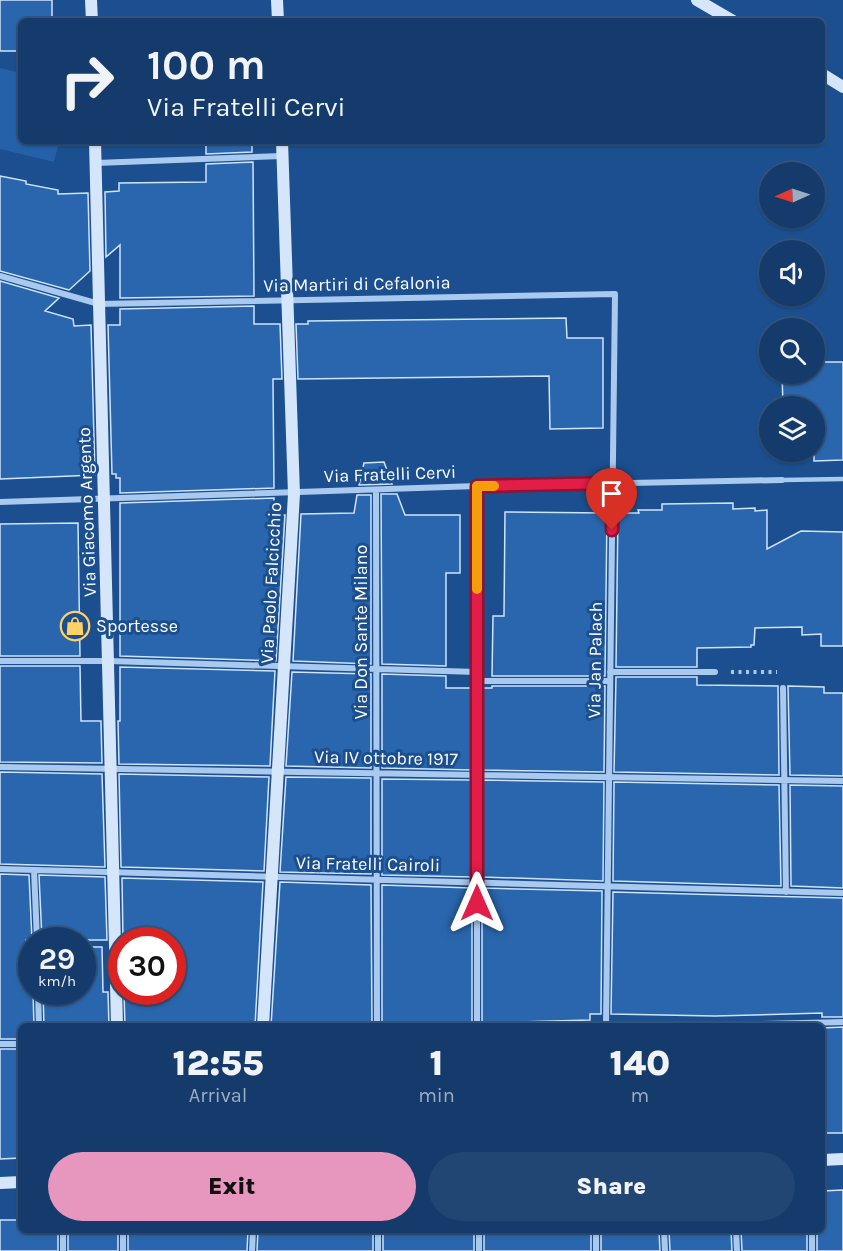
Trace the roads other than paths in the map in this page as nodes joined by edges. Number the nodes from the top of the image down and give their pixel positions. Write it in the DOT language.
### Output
graph roads {
  1 [pos="92,0"];
  2 [pos="277,0"];
  3 [pos="697,0"];
  4 [pos="92,18"];
  5 [pos="278,18"];
  6 [pos="728,18"];
  7 [pos="825,76"];
  8 [pos="843,87"];
  9 [pos="95,144"];
  10 [pos="282,144"];
  11 [pos="282,156"];
  12 [pos="96,163"];
  13 [pos="0,276"];
  14 [pos="615,294"];
  15 [pos="287,300"];
  16 [pos="99,303"];
  17 [pos="843,479"];
  18 [pos="782,480"];
  19 [pos="613,483"];
  20 [pos="477,486"];
  21 [pos="376,490"];
  22 [pos="294,494"];
  23 [pos="105,500"];
  24 [pos="0,502"];
  25 [pos="0,661"];
  26 [pos="109,661"];
  27 [pos="284,666"];
  28 [pos="376,670"];
  29 [pos="477,672"];
  30 [pos="610,672"];
  31 [pos="715,672"];
  32 [pos="477,681"];
  33 [pos="610,681"];
  34 [pos="783,688"];
  35 [pos="0,768"];
  36 [pos="112,769"];
  37 [pos="278,771"];
  38 [pos="377,774"];
  39 [pos="477,774"];
  40 [pos="609,777"];
  41 [pos="785,780"];
  42 [pos="843,781"];
  43 [pos="0,869"];
  44 [pos="34,870"];
  45 [pos="114,872"];
  46 [pos="271,877"];
  47 [pos="377,880"];
  48 [pos="477,882"];
  49 [pos="607,886"];
  50 [pos="786,892"];
  51 [pos="843,894"];
  52 [pos="36,927"];
  53 [pos="38,1005"];
  54 [pos="843,1022"];
  55 [pos="39,1023"];
  56 [pos="117,1023"];
  57 [pos="263,1023"];
  58 [pos="377,1023"];
  59 [pos="477,1023"];
  60 [pos="606,1023"];
  61 [pos="823,1023"];
  62 [pos="0,1044"];
  63 [pos="18,1044"];
  64 [pos="843,1159"];
  65 [pos="825,1160"];
  66 [pos="18,1182"];
  67 [pos="0,1183"];
  68 [pos="63,1233"];
  69 [pos="123,1233"];
  70 [pos="253,1233"];
  71 [pos="378,1233"];
  72 [pos="479,1233"];
  73 [pos="596,1233"];
  74 [pos="664,1233"];
  75 [pos="736,1233"];
  76 [pos="812,1233"];
  77 [pos="63,1251"];
  78 [pos="123,1251"];
  79 [pos="252,1251"];
  80 [pos="378,1251"];
  81 [pos="479,1251"];
  82 [pos="596,1251"];
  83 [pos="665,1251"];
  84 [pos="736,1251"];
  85 [pos="812,1251"];
  1 -- 4 [label="main road"];
  2 -- 5 [label="main road"];
  3 -- 6 [label="main road"];
  7 -- 8 [label="main road"];
  9 -- 12 [label="main road, Via Giacomo Argento"];
  10 -- 11 [label="main road, Via Paolo Falcicchio"];
  11 -- 12 [label="street"];
  11 -- 15 [label="main road, Via Paolo Falcicchio"];
  12 -- 16 [label="main road, Via Giacomo Argento"];
  13 -- 16 [label="street, Via Martiri di Cefalonia"];
  14 -- 15 [label="street, Via Martiri di Cefalonia"];
  14 -- 19 [label="street, Via Jan Palach"];
  15 -- 16 [label="street, Via Martiri di Cefalonia"];
  15 -- 22 [label="main road, Via Paolo Falcicchio"];
  16 -- 23 [label="main road, Via Giacomo Argento"];
  17 -- 18 [label="lane"];
  18 -- 19 [label="street, Via Fratelli Cervi"];
  19 -- 20 [label="street, Via Fratelli Cervi"];
  19 -- 30 [label="street, Via Jan Palach"];
  20 -- 21 [label="street, Via Fratelli Cervi"];
  20 -- 29 [label="street"];
  21 -- 22 [label="street, Via Fratelli Cervi"];
  21 -- 28 [label="street, Via Don Sante Milano"];
  22 -- 23 [label="street, Via Fratelli Cervi"];
  22 -- 27 [label="main road, Via Paolo Falcicchio"];
  23 -- 24 [label="street, Via Fratelli Cervi"];
  23 -- 26 [label="main road, Via Giacomo Argento"];
  25 -- 26 [label="street"];
  26 -- 27 [label="street"];
  26 -- 36 [label="main road, Via Giacomo Argento"];
  27 -- 28 [label="street"];
  27 -- 37 [label="main road, Via Paolo Falcicchio"];
  28 -- 29 [label="street"];
  28 -- 38 [label="street, Via Don Sante Milano"];
  29 -- 32 [label="street"];
  30 -- 31 [label="street"];
  30 -- 33 [label="street, Via Jan Palach"];
  32 -- 33 [label="street"];
  32 -- 39 [label="street"];
  33 -- 40 [label="street, Via Jan Palach"];
  34 -- 41 [label="street"];
  35 -- 36 [label="street, Via IV ottobre 1917"];
  36 -- 37 [label="street, Via IV ottobre 1917"];
  36 -- 45 [label="main road, Via Giacomo Argento"];
  37 -- 38 [label="street, Via IV ottobre 1917"];
  37 -- 46 [label="main road, Via Paolo Falcicchio"];
  38 -- 39 [label="street, Via IV ottobre 1917"];
  38 -- 47 [label="street, Via Don Sante Milano"];
  39 -- 40 [label="street, Via IV ottobre 1917"];
  39 -- 48 [label="street"];
  40 -- 41 [label="street, Via IV ottobre 1917"];
  40 -- 49 [label="street, Via Jan Palach"];
  41 -- 42 [label="street, Via IV ottobre 1917"];
  41 -- 50 [label="street"];
  43 -- 44 [label="street, Via Fratelli Cairoli"];
  44 -- 45 [label="street, Via Fratelli Cairoli"];
  44 -- 52 [label="street"];
  45 -- 46 [label="street, Via Fratelli Cairoli"];
  45 -- 56 [label="main road, Via Giacomo Argento"];
  46 -- 47 [label="street, Via Fratelli Cairoli"];
  46 -- 57 [label="main road, Via Paolo Falcicchio"];
  47 -- 48 [label="street, Via Fratelli Cairoli"];
  47 -- 58 [label="street, Via Don Sante Milano"];
  48 -- 49 [label="street, Via Fratelli Cairoli"];
  48 -- 59 [label="street"];
  49 -- 50 [label="street, Via Fratelli Cairoli"];
  49 -- 60 [label="street, Via Jan Palach"];
  50 -- 51 [label="street, Via Fratelli Cairoli"];
  53 -- 55 [label="street"];
  54 -- 61 [label="street"];
  62 -- 63 [label="street"];
  64 -- 65 [label="main road"];
  66 -- 67 [label="main road"];
  68 -- 77 [label="street"];
  69 -- 78 [label="street"];
  70 -- 79 [label="street"];
  71 -- 80 [label="street"];
  72 -- 81 [label="street"];
  73 -- 82 [label="street"];
  74 -- 83 [label="street"];
  75 -- 84 [label="street"];
  76 -- 85 [label="street"];
}
